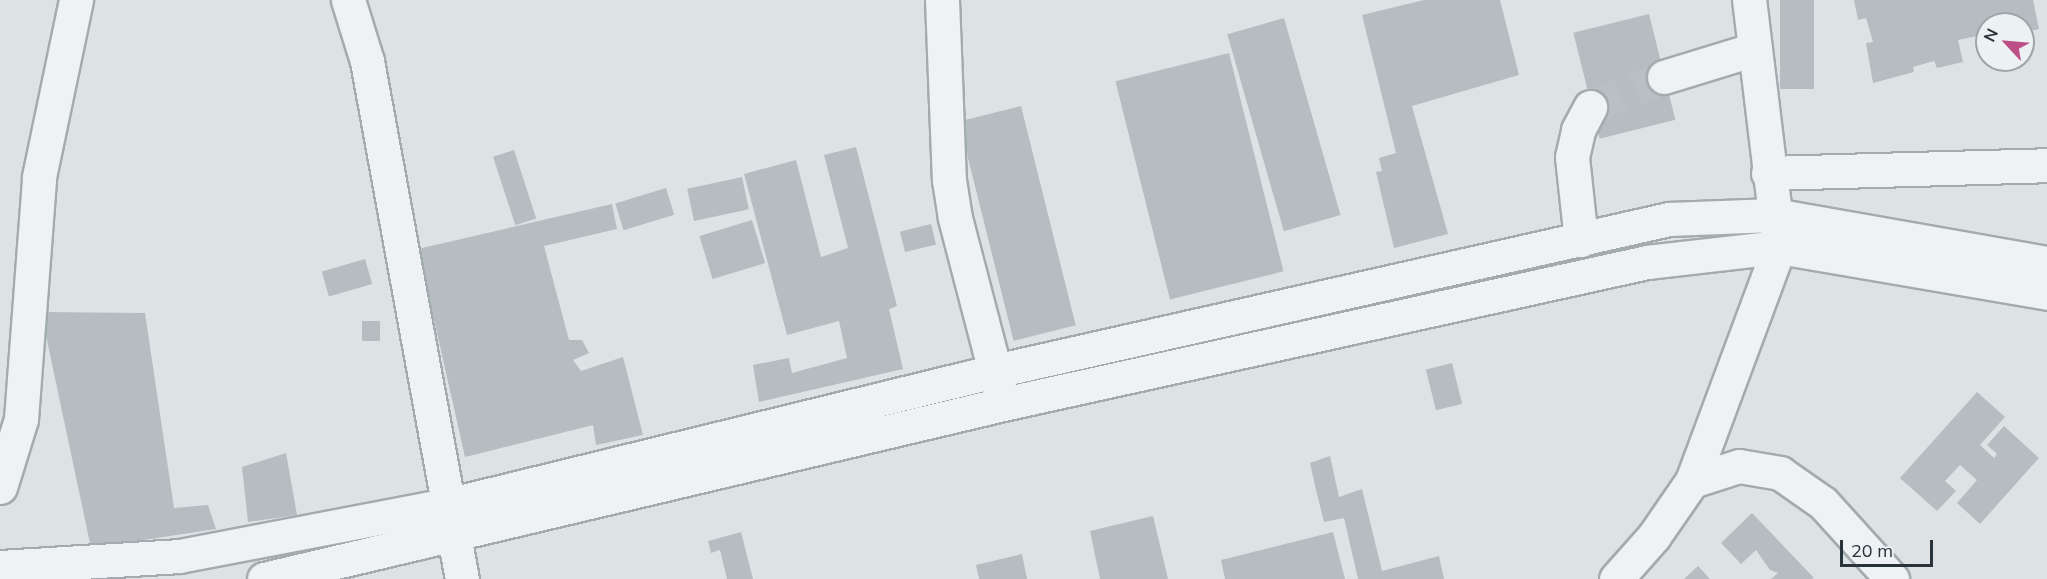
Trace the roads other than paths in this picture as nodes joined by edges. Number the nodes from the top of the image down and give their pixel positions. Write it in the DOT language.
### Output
graph roads {
  1 [pos="76,0"];
  2 [pos="348,0"];
  3 [pos="942,0"];
  4 [pos="1749,0"];
  5 [pos="1755,49"];
  6 [pos="1665,77"];
  7 [pos="1590,107"];
  8 [pos="2047,165"];
  9 [pos="1768,173"];
  10 [pos="1774,215"];
  11 [pos="1581,240"];
  12 [pos="1779,247"];
  13 [pos="2047,263"];
  14 [pos="1353,291"];
  15 [pos="2047,293"];
  16 [pos="1362,325"];
  17 [pos="1157,335"];
  18 [pos="1163,369"];
  19 [pos="994,371"];
  20 [pos="1003,404"];
  21 [pos="1692,481"];
  22 [pos="0,487"];
  23 [pos="449,520"];
  24 [pos="0,567"];
  25 [pos="182,568"];
  26 [pos="264,579"];
  27 [pos="462,579"];
  28 [pos="1616,579"];
  29 [pos="1892,579"];
  1 -- 22 [label="street"];
  2 -- 23 [label="street"];
  3 -- 19 [label="street"];
  4 -- 5 [label="street"];
  5 -- 6 [label="street"];
  5 -- 9 [label="street"];
  7 -- 11 [label="street"];
  8 -- 9 [label="street"];
  9 -- 10 [label="street"];
  10 -- 11 [label="street"];
  10 -- 12 [label="street"];
  10 -- 13 [label="street"];
  11 -- 14 [label="street"];
  12 -- 15 [label="street"];
  12 -- 16 [label="street"];
  12 -- 21 [label="street"];
  14 -- 16 [label="street"];
  14 -- 17 [label="street"];
  16 -- 18 [label="street"];
  17 -- 18 [label="street"];
  17 -- 19 [label="street"];
  18 -- 20 [label="street"];
  19 -- 20 [label="street"];
  19 -- 23 [label="street"];
  20 -- 23 [label="street"];
  21 -- 28 [label="street"];
  21 -- 29 [label="street"];
  23 -- 25 [label="street"];
  23 -- 26 [label="street"];
  23 -- 27 [label="street"];
  24 -- 25 [label="street"];
}
